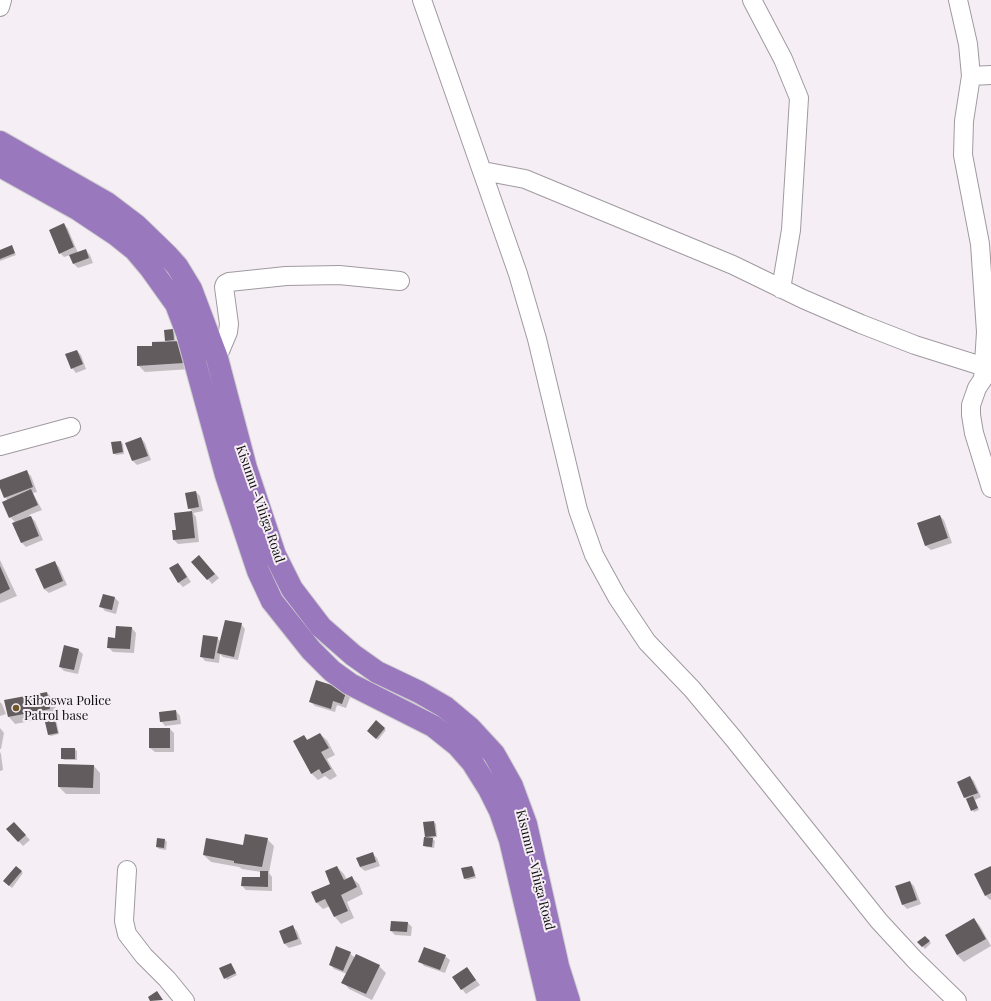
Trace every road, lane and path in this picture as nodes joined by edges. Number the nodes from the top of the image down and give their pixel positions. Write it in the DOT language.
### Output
graph roads {
  1 [pos="2,0"];
  2 [pos="422,0"];
  3 [pos="752,0"];
  4 [pos="958,0"];
  5 [pos="0,7"];
  6 [pos="991,75"];
  7 [pos="971,76"];
  8 [pos="0,142"];
  9 [pos="0,166"];
  10 [pos="483,171"];
  11 [pos="400,281"];
  12 [pos="781,289"];
  13 [pos="988,311"];
  14 [pos="217,358"];
  15 [pos="987,368"];
  16 [pos="71,427"];
  17 [pos="0,446"];
  18 [pos="991,488"];
  19 [pos="126,870"];
  20 [pos="185,1001"];
  21 [pos="548,1001"];
  22 [pos="569,1001"];
  23 [pos="957,1001"];
  1 -- 5 [label="street"];
  2 -- 10 [label="street"];
  3 -- 12 [label="street"];
  4 -- 7 [label="street"];
  6 -- 7 [label="street"];
  7 -- 13 [label="street"];
  8 -- 14 [label="highway, Kisumu -Vihiga Road"];
  9 -- 21 [label="highway, Kisumu -Vihiga Road"];
  10 -- 12 [label="street"];
  10 -- 23 [label="street"];
  11 -- 14 [label="street"];
  12 -- 15 [label="street"];
  13 -- 15 [label="street"];
  14 -- 22 [label="highway, Kisumu -Vihiga Road"];
  15 -- 18 [label="street"];
  16 -- 17 [label="street"];
  19 -- 20 [label="street"];
}
